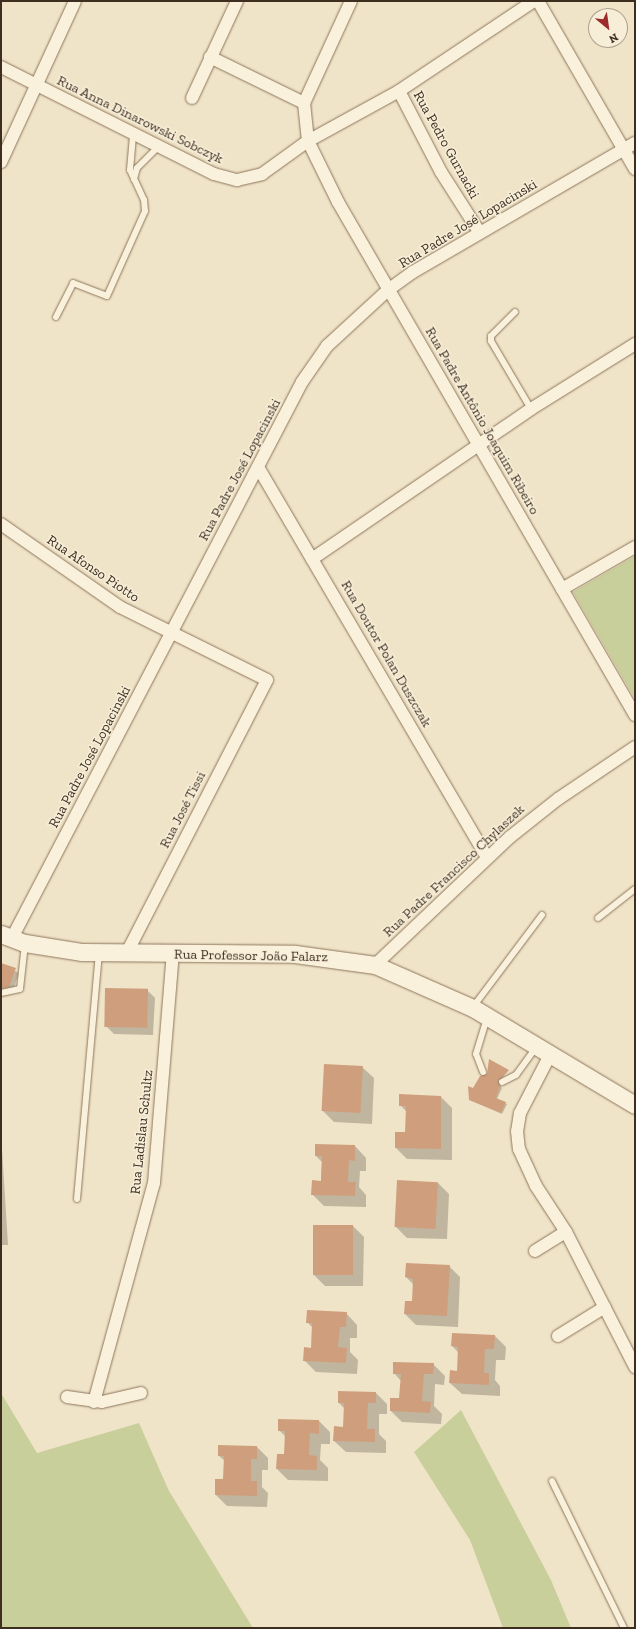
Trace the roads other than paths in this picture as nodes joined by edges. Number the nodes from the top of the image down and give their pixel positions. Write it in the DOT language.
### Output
graph roads {
  1 [pos="75,1"];
  2 [pos="236,1"];
  3 [pos="351,1"];
  4 [pos="534,1"];
  5 [pos="538,1"];
  6 [pos="210,57"];
  7 [pos="1,67"];
  8 [pos="36,85"];
  9 [pos="399,91"];
  10 [pos="192,98"];
  11 [pos="304,103"];
  12 [pos="133,133"];
  13 [pos="308,141"];
  14 [pos="635,143"];
  15 [pos="159,146"];
  16 [pos="624,150"];
  17 [pos="1,162"];
  18 [pos="635,169"];
  19 [pos="134,180"];
  20 [pos="480,233"];
  21 [pos="388,290"];
  22 [pos="515,312"];
  23 [pos="56,317"];
  24 [pos="635,344"];
  25 [pos="532,409"];
  26 [pos="478,445"];
  27 [pos="258,467"];
  28 [pos="1,524"];
  29 [pos="635,547"];
  30 [pos="312,559"];
  31 [pos="562,589"];
  32 [pos="172,633"];
  33 [pos="266,680"];
  34 [pos="635,715"];
  35 [pos="635,746"];
  36 [pos="487,857"];
  37 [pos="635,889"];
  38 [pos="542,915"];
  39 [pos="598,918"];
  40 [pos="13,938"];
  41 [pos="99,953"];
  42 [pos="126,954"];
  43 [pos="173,954"];
  44 [pos="375,965"];
  45 [pos="1,993"];
  46 [pos="480,1012"];
  47 [pos="545,1049"];
  48 [pos="483,1072"];
  49 [pos="502,1082"];
  50 [pos="635,1105"];
  51 [pos="77,1199"];
  52 [pos="566,1232"];
  53 [pos="535,1251"];
  54 [pos="605,1307"];
  55 [pos="558,1336"];
  56 [pos="635,1367"];
  57 [pos="140,1392"];
  58 [pos="67,1397"];
  59 [pos="94,1402"];
  60 [pos="552,1481"];
  61 [pos="624,1628"];
  1 -- 8 [label="street"];
  2 -- 6 [label="street"];
  3 -- 11 [label="street"];
  4 -- 9 [label="street, Rua Anna Dinarowski Sobczyk"];
  5 -- 16 [label="street"];
  6 -- 10 [label="street"];
  6 -- 11 [label="street"];
  7 -- 8 [label="street, Rua Anna Dinarowski Sobczyk"];
  8 -- 12 [label="street, Rua Anna Dinarowski Sobczyk"];
  8 -- 17 [label="street"];
  9 -- 13 [label="street, Rua Anna Dinarowski Sobczyk"];
  9 -- 20 [label="street, Rua Pedro Gurnacki"];
  11 -- 13 [label="street"];
  12 -- 15 [label="street, Rua Anna Dinarowski Sobczyk"];
  12 -- 19 [label="lane"];
  13 -- 15 [label="street, Rua Anna Dinarowski Sobczyk"];
  13 -- 21 [label="street, Rua Padre Antônio Joaquim Ribeiro"];
  14 -- 16 [label="street, Rua Padre José Lopacinski"];
  15 -- 19 [label="lane"];
  16 -- 18 [label="street"];
  16 -- 20 [label="street, Rua Padre José Lopacinski"];
  19 -- 23 [label="lane"];
  20 -- 21 [label="street, Rua Padre José Lopacinski"];
  21 -- 26 [label="street, Rua Padre Antônio Joaquim Ribeiro"];
  21 -- 27 [label="street, Rua Padre José Lopacinski"];
  22 -- 25 [label="lane"];
  24 -- 25 [label="street"];
  25 -- 26 [label="street"];
  26 -- 30 [label="street"];
  26 -- 31 [label="street, Rua Padre Antônio Joaquim Ribeiro"];
  27 -- 30 [label="street, Rua Doutor Polan Duszczak"];
  27 -- 32 [label="street, Rua Padre José Lopacinski"];
  28 -- 32 [label="street, Rua Afonso Piotto"];
  29 -- 31 [label="street"];
  30 -- 36 [label="street, Rua Doutor Polan Duszczak"];
  31 -- 34 [label="street, Rua Padre Antônio Joaquim Ribeiro"];
  32 -- 33 [label="street, Rua Afonso Piotto"];
  32 -- 40 [label="street, Rua Padre José Lopacinski"];
  33 -- 42 [label="street, Rua José Tissi"];
  35 -- 36 [label="street, Rua Padre Francisco Chylaszek"];
  36 -- 44 [label="street, Rua Padre Francisco Chylaszek"];
  37 -- 39 [label="lane"];
  38 -- 46 [label="lane"];
  40 -- 41 [label="main road, Rua Professor João Falarz"];
  40 -- 45 [label="lane"];
  41 -- 42 [label="main road, Rua Professor João Falarz"];
  41 -- 51 [label="lane"];
  42 -- 43 [label="main road, Rua Professor João Falarz"];
  43 -- 44 [label="main road, Rua Professor João Falarz"];
  43 -- 59 [label="street, Rua Ladislau Schultz"];
  44 -- 46 [label="main road, Rua Professor João Falarz"];
  46 -- 47 [label="main road, Rua Professor João Falarz"];
  46 -- 48 [label="lane"];
  47 -- 49 [label="lane"];
  47 -- 50 [label="main road, Rua Professor João Falarz"];
  47 -- 52 [label="street"];
  52 -- 53 [label="street"];
  52 -- 54 [label="street"];
  54 -- 55 [label="street"];
  54 -- 56 [label="street"];
  57 -- 59 [label="street"];
  58 -- 59 [label="street"];
  60 -- 61 [label="lane"];
}
